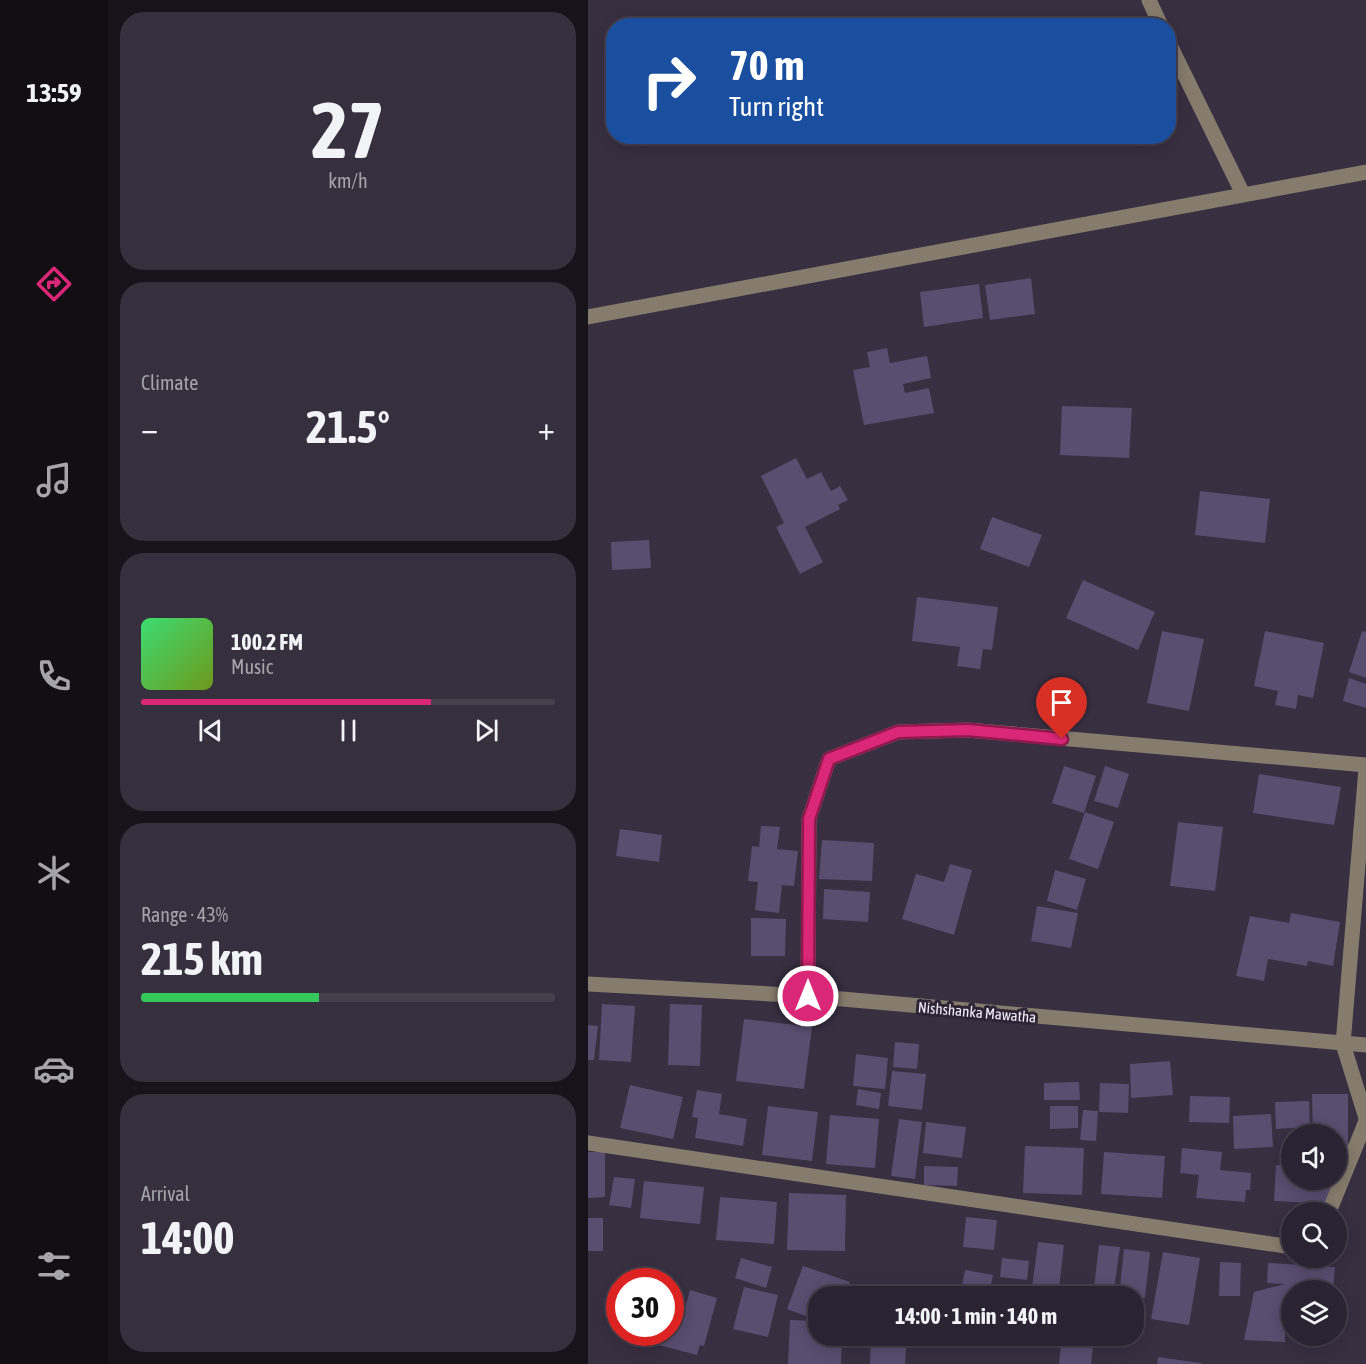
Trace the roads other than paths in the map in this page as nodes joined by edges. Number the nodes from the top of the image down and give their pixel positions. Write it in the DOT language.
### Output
graph roads {
  1 [pos="1149,0"];
  2 [pos="1157,18"];
  3 [pos="1176,56"];
  4 [pos="1366,172"];
  5 [pos="1243,194"];
  6 [pos="588,317"];
  7 [pos="1366,767"];
  8 [pos="588,984"];
  9 [pos="808,996"];
  10 [pos="1343,1044"];
  11 [pos="1366,1045"];
  12 [pos="1366,1119"];
  13 [pos="588,1143"];
  14 [pos="1333,1202"];
  15 [pos="1281,1245"];
  1 -- 2 [label="street"];
  3 -- 5 [label="street"];
  4 -- 5 [label="street"];
  5 -- 6 [label="street"];
  7 -- 9 [label="street"];
  7 -- 10 [label="street"];
  8 -- 9 [label="street, Nishshanka Mawatha"];
  9 -- 10 [label="street, Nishshanka Mawatha"];
  10 -- 11 [label="street, Nishshanka Mawatha"];
  10 -- 12 [label="street"];
  12 -- 14 [label="street"];
  13 -- 15 [label="street"];
}
